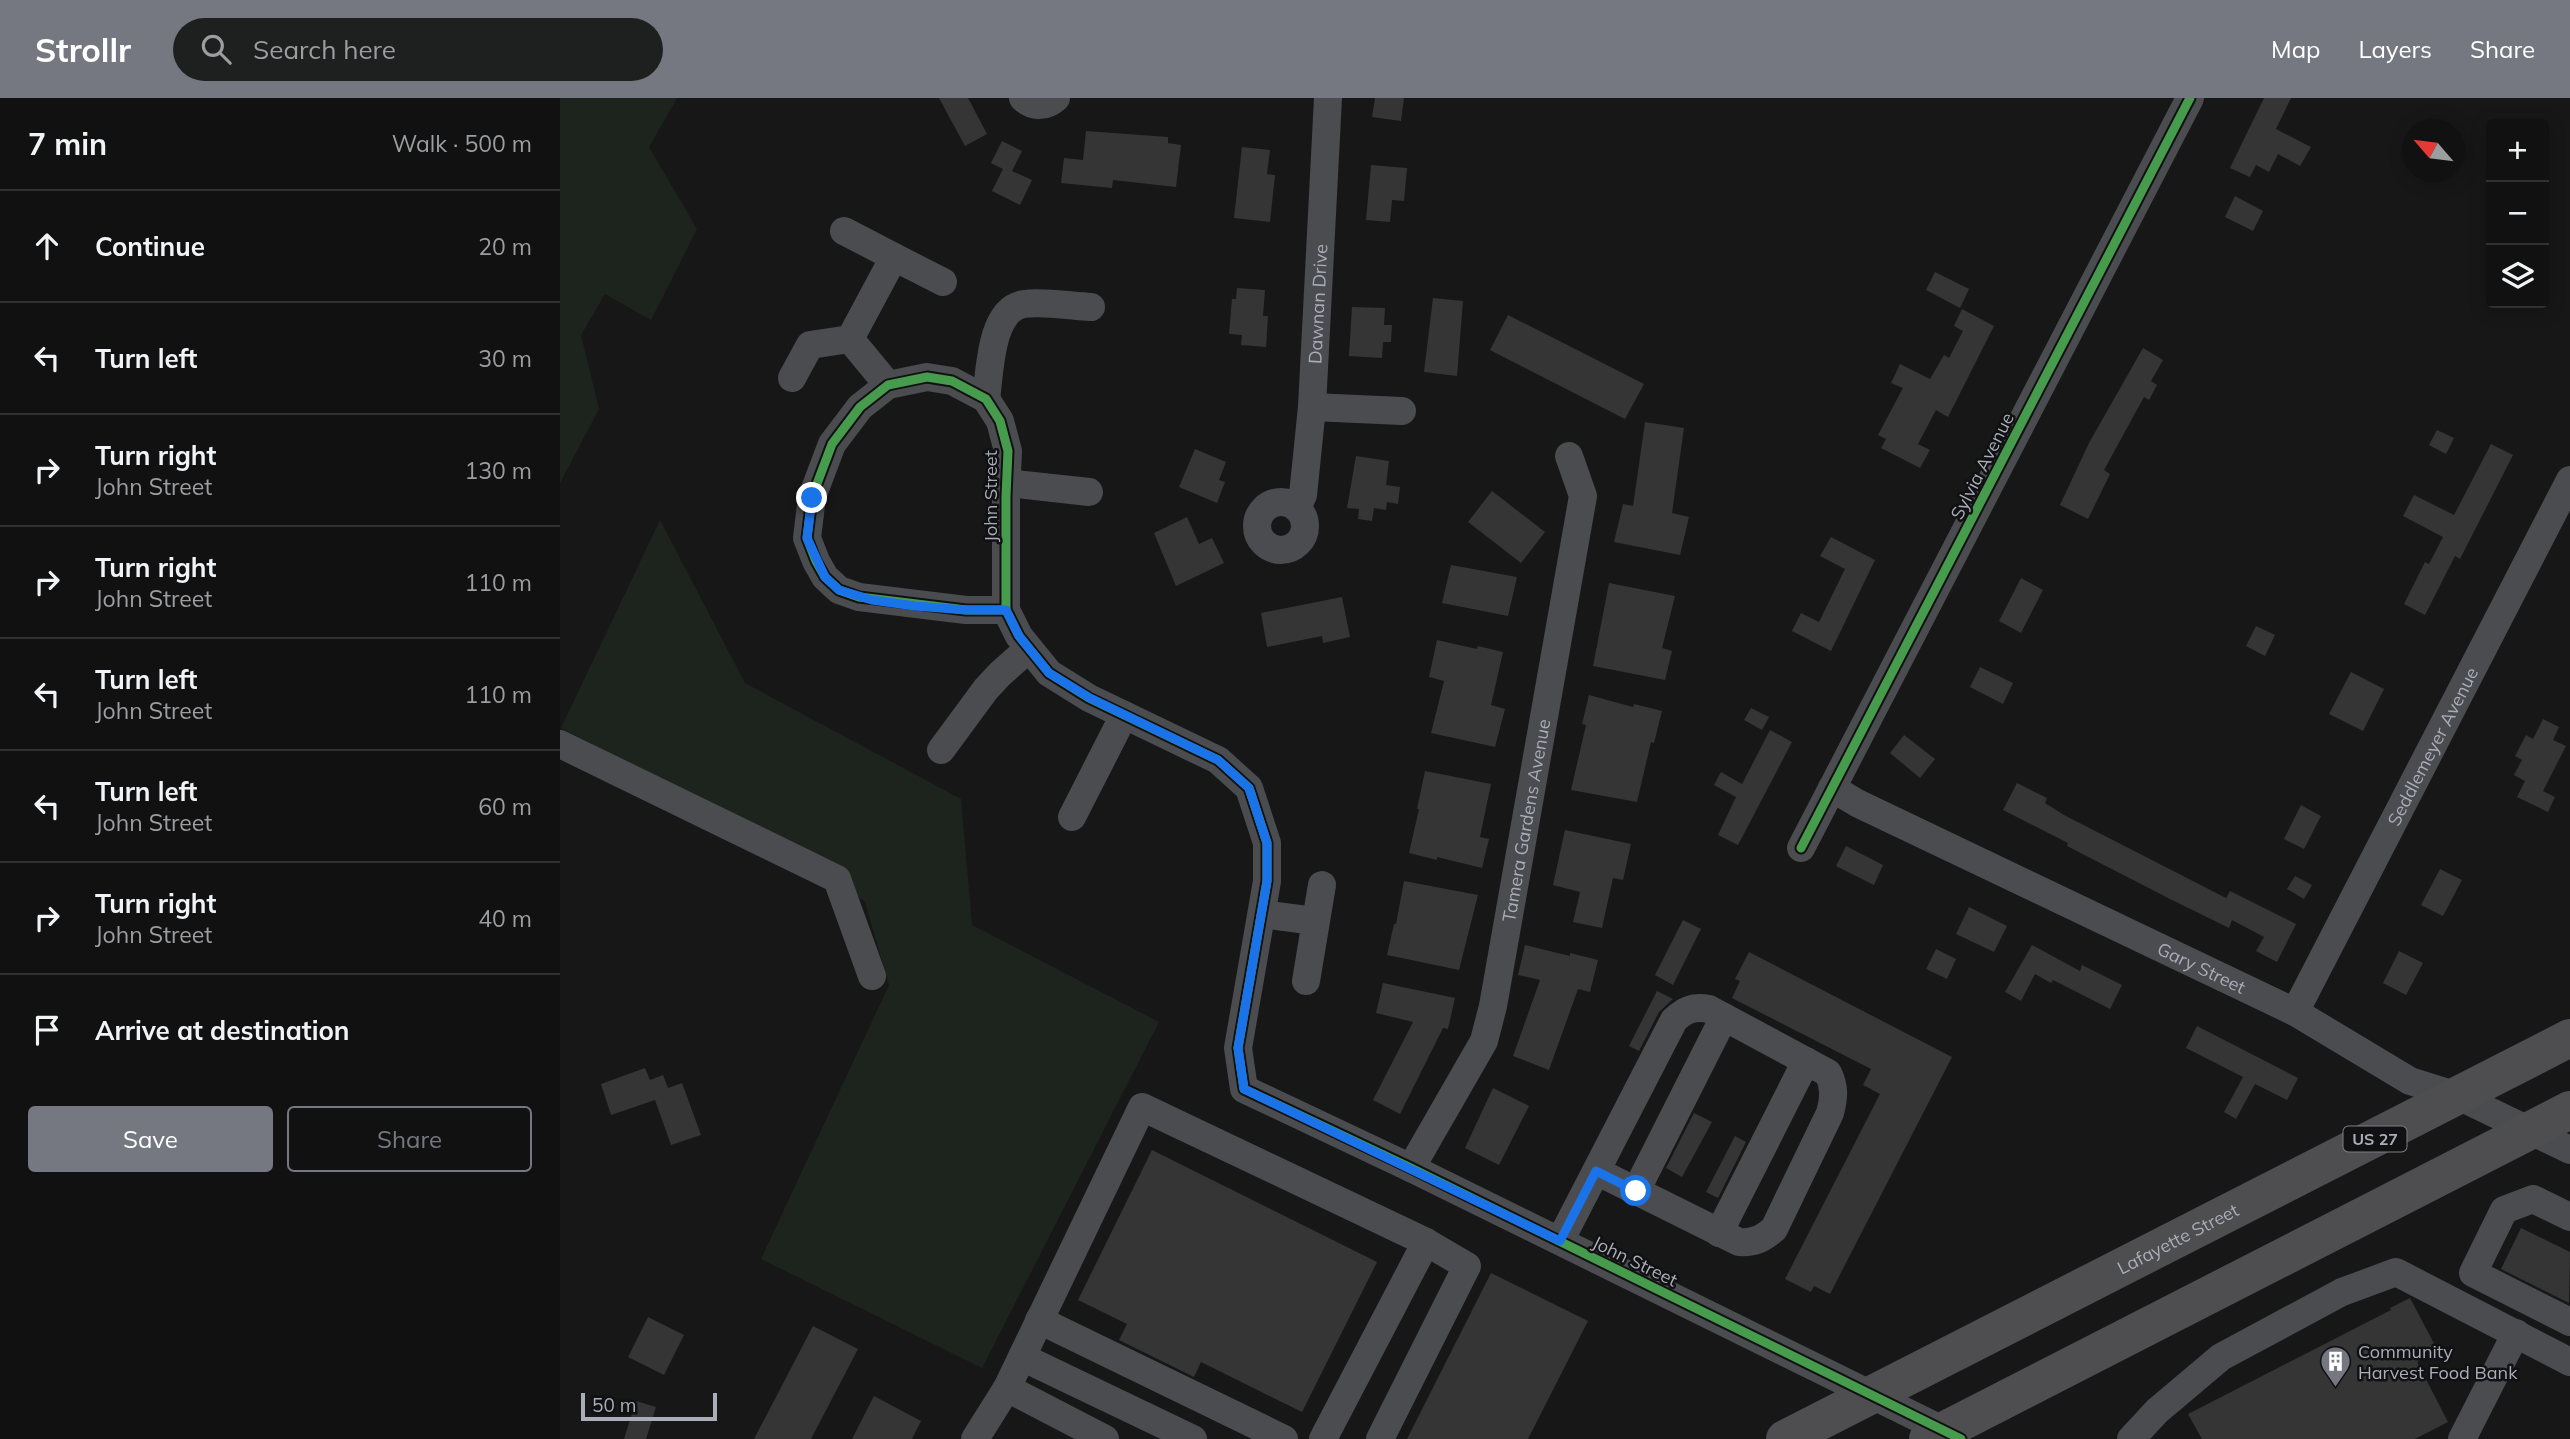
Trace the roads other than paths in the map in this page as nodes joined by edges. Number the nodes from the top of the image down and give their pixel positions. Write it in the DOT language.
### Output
graph roads {
  1 [pos="1023,98"];
  2 [pos="1056,98"];
  3 [pos="1328,98"];
  4 [pos="2190,98"];
  5 [pos="844,231"];
  6 [pos="894,257"];
  7 [pos="943,282"];
  8 [pos="1091,307"];
  9 [pos="850,339"];
  10 [pos="792,378"];
  11 [pos="888,385"];
  12 [pos="986,399"];
  13 [pos="1312,407"];
  14 [pos="1402,411"];
  15 [pos="1569,456"];
  16 [pos="2570,480"];
  17 [pos="1007,483"];
  18 [pos="1089,492"];
  19 [pos="1297,508"];
  20 [pos="1006,610"];
  21 [pos="1028,649"];
  22 [pos="1124,715"];
  23 [pos="560,744"];
  24 [pos="941,750"];
  25 [pos="1832,788"];
  26 [pos="1072,817"];
  27 [pos="1801,848"];
  28 [pos="1322,885"];
  29 [pos="1262,914"];
  30 [pos="1315,922"];
  31 [pos="872,976"];
  32 [pos="1306,981"];
  33 [pos="2295,1012"];
  34 [pos="1724,1017"];
  35 [pos="2570,1038"];
  36 [pos="1806,1061"];
  37 [pos="2458,1096"];
  38 [pos="2570,1111"];
  39 [pos="2532,1130"];
  40 [pos="2570,1150"];
  41 [pos="1411,1168"];
  42 [pos="1596,1171"];
  43 [pos="1636,1191"];
  44 [pos="2570,1217"];
  45 [pos="1719,1233"];
  46 [pos="1560,1241"];
  47 [pos="1426,1242"];
  48 [pos="1040,1320"];
  49 [pos="2570,1322"];
  50 [pos="2516,1333"];
  51 [pos="1022,1357"];
  52 [pos="2570,1362"];
  53 [pos="1007,1388"];
  54 [pos="1870,1395"];
  55 [pos="1944,1436"];
  56 [pos="975,1439"];
  57 [pos="1105,1439"];
  58 [pos="1193,1439"];
  59 [pos="1284,1439"];
  60 [pos="1323,1439"];
  61 [pos="1380,1439"];
  62 [pos="1785,1439"];
  63 [pos="2131,1439"];
  64 [pos="2462,1439"];
  1 -- 2 [label="street"];
  3 -- 13 [label="street, Dawnan Drive"];
  4 -- 25 [label="street, Sylvia Avenue"];
  5 -- 6 [label="street"];
  6 -- 7 [label="street"];
  6 -- 9 [label="street"];
  8 -- 12 [label="street"];
  9 -- 10 [label="street"];
  9 -- 11 [label="street"];
  11 -- 12 [label="street"];
  11 -- 20 [label="street"];
  12 -- 17 [label="street, John Street"];
  13 -- 14 [label="street"];
  13 -- 19 [label="street, Dawnan Drive"];
  15 -- 41 [label="street, Tamera Gardens Avenue"];
  16 -- 33 [label="street, Seddlemeyer Avenue"];
  17 -- 18 [label="street"];
  17 -- 20 [label="street, John Street"];
  20 -- 21 [label="street, John Street"];
  21 -- 22 [label="street, John Street"];
  21 -- 24 [label="street"];
  22 -- 26 [label="street"];
  22 -- 29 [label="street, John Street"];
  23 -- 31 [label="street"];
  25 -- 27 [label="street, Sylvia Avenue"];
  25 -- 33 [label="street, Gary Street"];
  28 -- 30 [label="street"];
  29 -- 30 [label="street"];
  29 -- 41 [label="street, John Street"];
  30 -- 32 [label="street"];
  33 -- 37 [label="street, Gary Street"];
  34 -- 36 [label="street"];
  34 -- 42 [label="street"];
  34 -- 43 [label="street"];
  35 -- 37 [label="highway, Lafayette Street / US 27"];
  36 -- 45 [label="street"];
  36 -- 45 [label="street"];
  37 -- 39 [label="street, Gary Street"];
  37 -- 54 [label="highway, Lafayette Street / US 27"];
  38 -- 39 [label="highway"];
  39 -- 40 [label="street, Gary Street"];
  39 -- 55 [label="highway"];
  41 -- 46 [label="street, John Street"];
  42 -- 43 [label="street"];
  42 -- 46 [label="street"];
  43 -- 45 [label="street"];
  44 -- 49 [label="street"];
  46 -- 54 [label="street, John Street"];
  47 -- 48 [label="street"];
  47 -- 60 [label="street"];
  47 -- 61 [label="street"];
  48 -- 51 [label="street"];
  48 -- 59 [label="street"];
  50 -- 52 [label="street"];
  50 -- 63 [label="street"];
  50 -- 64 [label="street"];
  51 -- 53 [label="street"];
  51 -- 58 [label="street"];
  53 -- 56 [label="street"];
  53 -- 57 [label="street"];
  54 -- 55 [label="street, John Street"];
  54 -- 62 [label="highway, Lafayette Street / US 27"];
}
